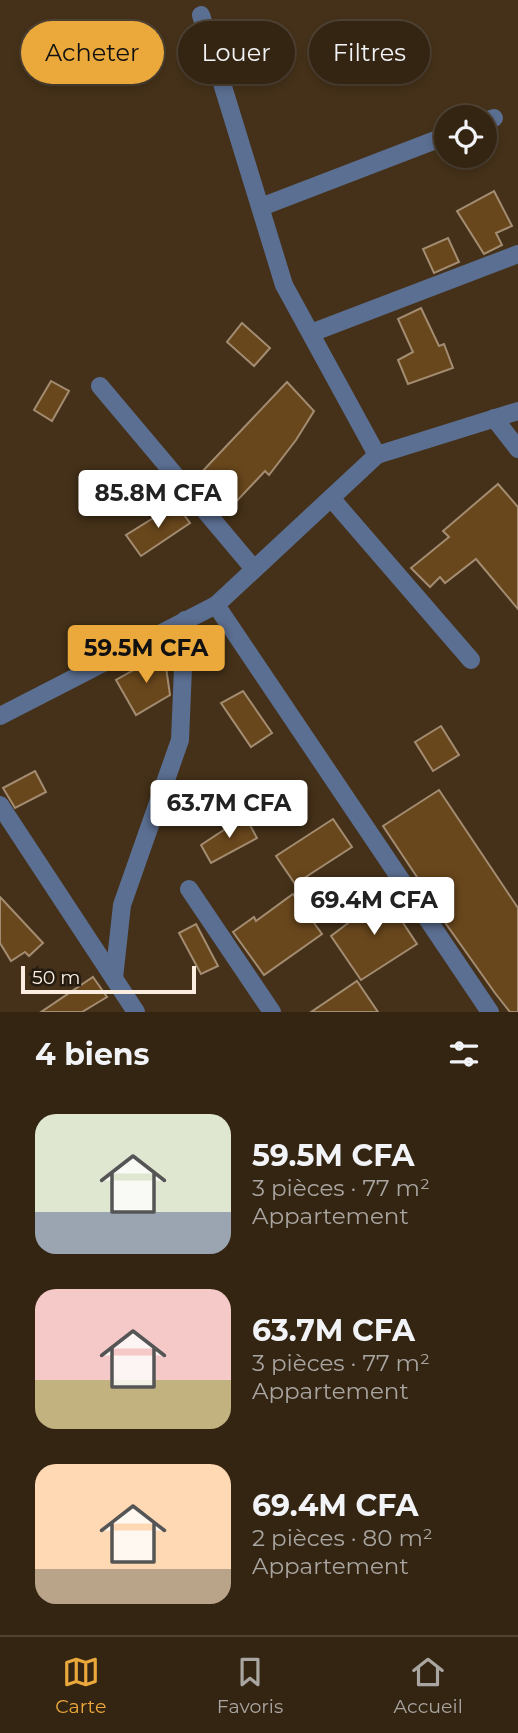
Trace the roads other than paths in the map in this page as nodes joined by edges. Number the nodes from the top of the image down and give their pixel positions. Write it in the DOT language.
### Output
graph roads {
  1 [pos="201,15"];
  2 [pos="434,141"];
  3 [pos="261,208"];
  4 [pos="518,254"];
  5 [pos="311,333"];
  6 [pos="100,386"];
  7 [pos="518,411"];
  8 [pos="495,418"];
  9 [pos="518,449"];
  10 [pos="377,455"];
  11 [pos="331,498"];
  12 [pos="254,569"];
  13 [pos="216,605"];
  14 [pos="185,620"];
  15 [pos="471,660"];
  16 [pos="0,716"];
  17 [pos="0,805"];
  18 [pos="189,889"];
  19 [pos="114,978"];
  20 [pos="136,1012"];
  21 [pos="272,1012"];
  22 [pos="490,1012"];
  1 -- 3 [label="street"];
  2 -- 3 [label="street"];
  3 -- 5 [label="street"];
  4 -- 5 [label="street"];
  5 -- 10 [label="street"];
  6 -- 12 [label="street"];
  7 -- 8 [label="street"];
  8 -- 9 [label="street"];
  8 -- 10 [label="street"];
  10 -- 11 [label="street"];
  11 -- 12 [label="street"];
  11 -- 15 [label="street"];
  12 -- 13 [label="street"];
  13 -- 14 [label="street"];
  13 -- 22 [label="street"];
  14 -- 16 [label="street"];
  14 -- 19 [label="street"];
  17 -- 19 [label="street"];
  18 -- 21 [label="street"];
  19 -- 20 [label="street"];
}
